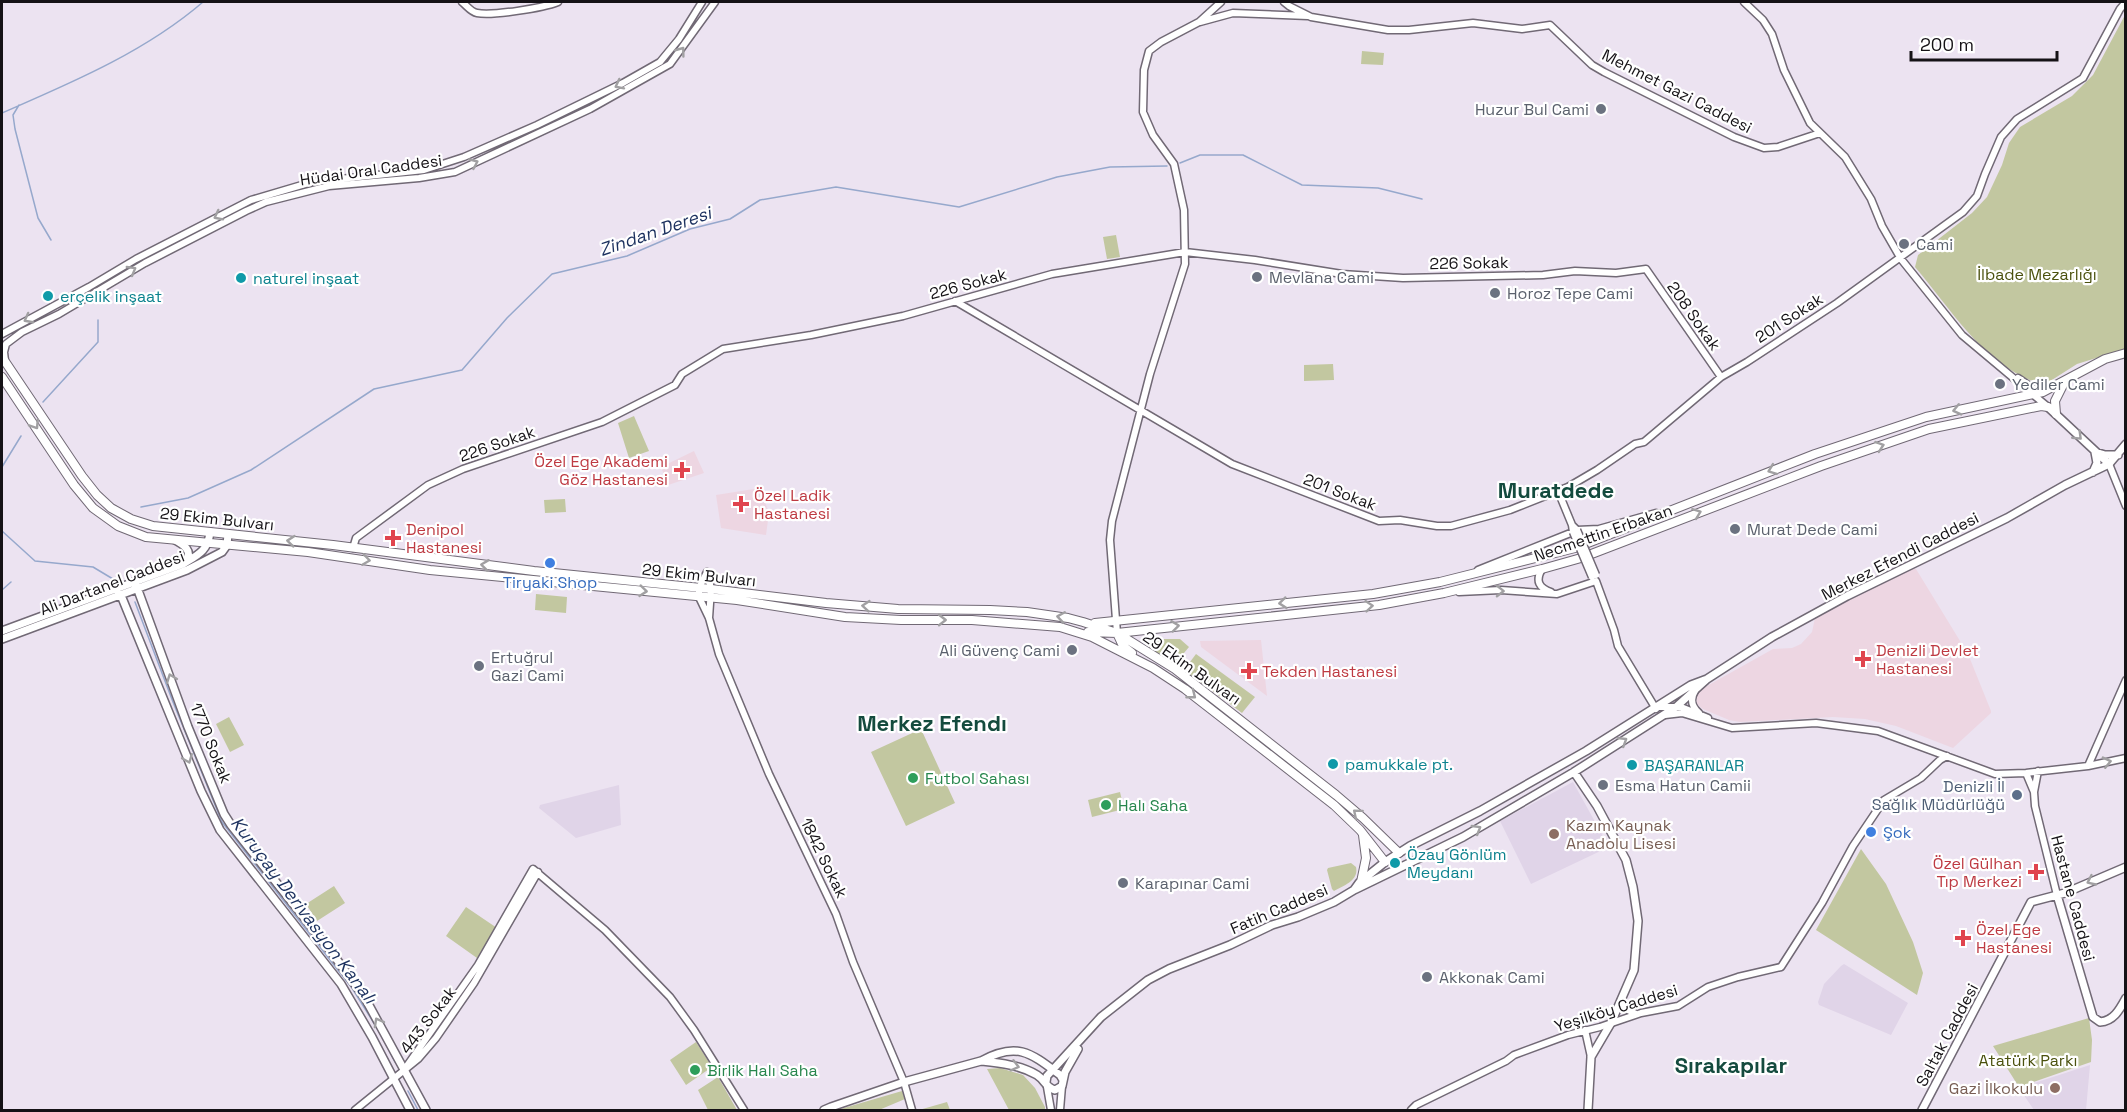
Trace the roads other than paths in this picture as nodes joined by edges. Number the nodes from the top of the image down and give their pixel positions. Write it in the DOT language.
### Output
graph roads {
  1 [pos="462,2"];
  2 [pos="558,2"];
  3 [pos="702,2"];
  4 [pos="715,2"];
  5 [pos="1221,2"];
  6 [pos="1284,2"];
  7 [pos="1744,2"];
  8 [pos="2126,3"];
  9 [pos="1311,17"];
  10 [pos="1199,22"];
  11 [pos="1820,133"];
  12 [pos="1185,252"];
  13 [pos="1901,259"];
  14 [pos="1646,269"];
  15 [pos="956,301"];
  16 [pos="2,334"];
  17 [pos="6,345"];
  18 [pos="2126,353"];
  19 [pos="3,359"];
  20 [pos="2007,373"];
  21 [pos="2,377"];
  22 [pos="1721,378"];
  23 [pos="2065,382"];
  24 [pos="2019,384"];
  25 [pos="2043,392"];
  26 [pos="2034,395"];
  27 [pos="2014,398"];
  28 [pos="2048,407"];
  29 [pos="1141,409"];
  30 [pos="2056,414"];
  31 [pos="2126,444"];
  32 [pos="2095,452"];
  33 [pos="2118,455"];
  34 [pos="2109,464"];
  35 [pos="2093,472"];
  36 [pos="1558,491"];
  37 [pos="2126,506"];
  38 [pos="1673,509"];
  39 [pos="1574,529"];
  40 [pos="210,532"];
  41 [pos="228,534"];
  42 [pos="173,540"];
  43 [pos="209,542"];
  44 [pos="227,545"];
  45 [pos="241,546"];
  46 [pos="353,548"];
  47 [pos="219,554"];
  48 [pos="186,562"];
  49 [pos="1542,569"];
  50 [pos="1458,578"];
  51 [pos="1595,578"];
  52 [pos="136,585"];
  53 [pos="699,588"];
  54 [pos="711,589"];
  55 [pos="120,591"];
  56 [pos="1444,592"];
  57 [pos="1557,594"];
  58 [pos="699,597"];
  59 [pos="710,598"];
  60 [pos="709,618"];
  61 [pos="1117,622"];
  62 [pos="1088,623"];
  63 [pos="1149,629"];
  64 [pos="2,630"];
  65 [pos="1069,630"];
  66 [pos="1117,633"];
  67 [pos="2,639"];
  68 [pos="1143,648"];
  69 [pos="1143,663"];
  70 [pos="2126,680"];
  71 [pos="1693,688"];
  72 [pos="1657,708"];
  73 [pos="1679,708"];
  74 [pos="1702,715"];
  75 [pos="1722,725"];
  76 [pos="1582,753"];
  77 [pos="1947,756"];
  78 [pos="2126,758"];
  79 [pos="1586,764"];
  80 [pos="2088,766"];
  81 [pos="1550,771"];
  82 [pos="2038,771"];
  83 [pos="1574,772"];
  84 [pos="2026,773"];
  85 [pos="1564,777"];
  86 [pos="1581,783"];
  87 [pos="2034,792"];
  88 [pos="1363,834"];
  89 [pos="1399,854"];
  90 [pos="1385,862"];
  91 [pos="1406,864"];
  92 [pos="2126,867"];
  93 [pos="1392,871"];
  94 [pos="1361,882"];
  95 [pos="1354,890"];
  96 [pos="2057,895"];
  97 [pos="2126,998"];
  98 [pos="1621,1000"];
  99 [pos="1636,1014"];
  100 [pos="1101,1017"];
  101 [pos="1611,1023"];
  102 [pos="1585,1030"];
  103 [pos="1592,1057"];
  104 [pos="981,1060"];
  105 [pos="1061,1062"];
  106 [pos="1044,1063"];
  107 [pos="404,1070"];
  108 [pos="1054,1072"];
  109 [pos="394,1079"];
  110 [pos="904,1082"];
  111 [pos="1062,1083"];
  112 [pos="1046,1084"];
  113 [pos="355,1110"];
  114 [pos="410,1110"];
  115 [pos="426,1110"];
  116 [pos="744,1110"];
  117 [pos="824,1110"];
  118 [pos="912,1110"];
  119 [pos="1052,1110"];
  120 [pos="1060,1110"];
  121 [pos="1411,1110"];
  122 [pos="1588,1110"];
  123 [pos="1922,1110"];
  1 -- 2 [label="street"];
  3 -- 16 [label="street, Hüdai Oral Caddesi, one-way"];
  17 -- 4 [label="street, Hüdai Oral Caddesi, one-way"];
  5 -- 10 [label="street"];
  6 -- 9 [label="street"];
  7 -- 11 [label="street"];
  8 -- 13 [label="street, 201 Sokak"];
  9 -- 10 [label="street"];
  9 -- 11 [label="street, Mehmet Gazi Caddesi"];
  10 -- 12 [label="street"];
  11 -- 13 [label="street"];
  12 -- 14 [label="street, 226 Sokak"];
  12 -- 15 [label="street, 226 Sokak"];
  12 -- 29 [label="street"];
  13 -- 20 [label="street"];
  13 -- 22 [label="street, 201 Sokak"];
  14 -- 22 [label="street, 208 Sokak"];
  15 -- 29 [label="street, 201 Sokak"];
  15 -- 46 [label="street, 226 Sokak"];
  17 -- 19 [label="street"];
  18 -- 23 [label="main road, Necmettin Erbakan"];
  19 -- 40 [label="main road, 29 Ekim Bulvarı"];
  20 -- 24 [label="street"];
  20 -- 25 [label="street"];
  21 -- 42 [label="main road, 29 Ekim Bulvarı, one-way"];
  22 -- 36 [label="street, 201 Sokak"];
  23 -- 25 [label="main road, Necmettin Erbakan"];
  23 -- 30 [label="main road"];
  24 -- 26 [label="street"];
  24 -- 27 [label="street"];
  25 -- 26 [label="main road, Necmettin Erbakan"];
  26 -- 27 [label="main road, Necmettin Erbakan"];
  26 -- 28 [label="street"];
  27 -- 38 [label="main road, Necmettin Erbakan, one-way"];
  28 -- 30 [label="main road"];
  49 -- 28 [label="main road, Necmettin Erbakan, one-way"];
  29 -- 36 [label="street, 201 Sokak"];
  29 -- 61 [label="street"];
  30 -- 32 [label="main road, one-way"];
  31 -- 33 [label="main road, Merkez Efendi Caddesi"];
  32 -- 33 [label="main road"];
  32 -- 34 [label="main road"];
  32 -- 35 [label="main road"];
  33 -- 34 [label="main road, Merkez Efendi Caddesi"];
  34 -- 35 [label="main road, Merkez Efendi Caddesi"];
  34 -- 37 [label="street"];
  35 -- 71 [label="main road, Merkez Efendi Caddesi"];
  36 -- 39 [label="street"];
  38 -- 39 [label="street"];
  38 -- 50 [label="main road, Necmettin Erbakan"];
  39 -- 50 [label="street"];
  39 -- 51 [label="street, bridge"];
  40 -- 41 [label="main road, 29 Ekim Bulvarı"];
  40 -- 43 [label="main road"];
  41 -- 44 [label="main road"];
  46 -- 41 [label="main road, 29 Ekim Bulvarı, one-way"];
  42 -- 43 [label="main road, 29 Ekim Bulvarı"];
  42 -- 48 [label="main road"];
  43 -- 44 [label="main road, 29 Ekim Bulvarı"];
  43 -- 48 [label="main road, Ali Dartanel Caddesi"];
  44 -- 45 [label="main road, 29 Ekim Bulvarı"];
  44 -- 47 [label="main road, Ali Dartanel Caddesi"];
  45 -- 47 [label="main road"];
  45 -- 58 [label="main road, 29 Ekim Bulvarı, one-way"];
  53 -- 46 [label="main road, 29 Ekim Bulvarı, one-way"];
  47 -- 52 [label="main road, Ali Dartanel Caddesi"];
  48 -- 52 [label="main road, Ali Dartanel Caddesi"];
  49 -- 56 [label="main road, Necmettin Erbakan"];
  49 -- 57 [label="street"];
  50 -- 61 [label="main road, Necmettin Erbakan, one-way"];
  51 -- 57 [label="street"];
  51 -- 72 [label="street"];
  52 -- 55 [label="main road, Ali Dartanel Caddesi"];
  107 -- 52 [label="main road, 1770 Sokak, one-way"];
  53 -- 54 [label="main road, 29 Ekim Bulvarı"];
  53 -- 54 [label="street"];
  53 -- 58 [label="street"];
  54 -- 59 [label="street"];
  62 -- 54 [label="main road, 29 Ekim Bulvarı, one-way"];
  55 -- 64 [label="main road, Ali Dartanel Caddesi"];
  55 -- 67 [label="main road, Ali Dartanel Caddesi"];
  55 -- 109 [label="main road, 1770 Sokak, one-way"];
  56 -- 57 [label="street, one-way"];
  63 -- 56 [label="main road, Necmettin Erbakan, one-way"];
  58 -- 59 [label="main road, 29 Ekim Bulvarı"];
  58 -- 60 [label="street"];
  59 -- 60 [label="street"];
  59 -- 65 [label="main road, 29 Ekim Bulvarı, one-way"];
  60 -- 110 [label="street, 1842 Sokak"];
  61 -- 62 [label="main road, Necmettin Erbakan"];
  61 -- 66 [label="street"];
  62 -- 66 [label="main road, 29 Ekim Bulvarı"];
  63 -- 66 [label="main road, Necmettin Erbakan"];
  63 -- 68 [label="main road"];
  65 -- 66 [label="main road, Necmettin Erbakan"];
  65 -- 69 [label="main road, 29 Ekim Bulvarı"];
  66 -- 68 [label="main road, 29 Ekim Bulvarı"];
  66 -- 69 [label="main road"];
  89 -- 68 [label="main road, 29 Ekim Bulvarı, one-way"];
  69 -- 88 [label="main road, 29 Ekim Bulvarı, one-way"];
  70 -- 80 [label="street"];
  71 -- 72 [label="main road, Fatih Caddesi"];
  71 -- 73 [label="main road"];
  71 -- 74 [label="street"];
  72 -- 73 [label="street"];
  72 -- 76 [label="main road, Fatih Caddesi"];
  73 -- 74 [label="street"];
  73 -- 75 [label="street"];
  79 -- 73 [label="main road, one-way"];
  74 -- 75 [label="street"];
  75 -- 77 [label="street"];
  76 -- 81 [label="main road, Fatih Caddesi"];
  76 -- 83 [label="main road"];
  77 -- 84 [label="street"];
  77 -- 99 [label="street, Yeşilköy Caddesi"];
  80 -- 78 [label="street, one-way"];
  79 -- 83 [label="main road"];
  79 -- 86 [label="main road"];
  80 -- 82 [label="street"];
  81 -- 83 [label="main road"];
  81 -- 89 [label="main road, Fatih Caddesi"];
  82 -- 84 [label="street"];
  82 -- 87 [label="street"];
  83 -- 85 [label="main road"];
  83 -- 86 [label="main road"];
  84 -- 87 [label="street, Hastane Caddesi"];
  85 -- 86 [label="main road"];
  91 -- 85 [label="main road, one-way"];
  86 -- 98 [label="main road"];
  87 -- 96 [label="street, Hastane Caddesi"];
  88 -- 90 [label="main road, 29 Ekim Bulvarı"];
  88 -- 94 [label="main road"];
  89 -- 90 [label="main road, Fatih Caddesi"];
  89 -- 91 [label="main road"];
  90 -- 93 [label="main road"];
  90 -- 94 [label="main road, Fatih Caddesi"];
  91 -- 93 [label="main road"];
  92 -- 96 [label="main road, Saltak Caddesi, one-way"];
  93 -- 95 [label="main road"];
  94 -- 95 [label="main road, Fatih Caddesi"];
  95 -- 100 [label="main road, Fatih Caddesi"];
  96 -- 97 [label="main road, Hastane Caddesi"];
  96 -- 123 [label="main road, Saltak Caddesi"];
  98 -- 99 [label="street"];
  98 -- 101 [label="main road"];
  99 -- 101 [label="street, Yeşilköy Caddesi"];
  100 -- 105 [label="main road, Fatih Caddesi"];
  100 -- 111 [label="main road"];
  101 -- 102 [label="street, Yeşilköy Caddesi"];
  101 -- 103 [label="main road"];
  102 -- 103 [label="street"];
  102 -- 121 [label="street, Yeşilköy Caddesi"];
  103 -- 122 [label="main road"];
  104 -- 106 [label="main road"];
  104 -- 110 [label="main road"];
  104 -- 112 [label="main road, one-way"];
  105 -- 106 [label="main road"];
  105 -- 108 [label="main road, Fatih Caddesi"];
  106 -- 108 [label="main road"];
  107 -- 109 [label="street, 443 Sokak"];
  107 -- 115 [label="main road, 1770 Sokak"];
  107 -- 116 [label="street, 443 Sokak"];
  108 -- 111 [label="main road"];
  108 -- 112 [label="main road, Fatih Caddesi"];
  109 -- 113 [label="street, 443 Sokak"];
  109 -- 114 [label="main road, 1770 Sokak"];
  110 -- 117 [label="main road"];
  110 -- 118 [label="street, 1842 Sokak"];
  111 -- 112 [label="main road"];
  111 -- 120 [label="street"];
  112 -- 119 [label="street"];
}
